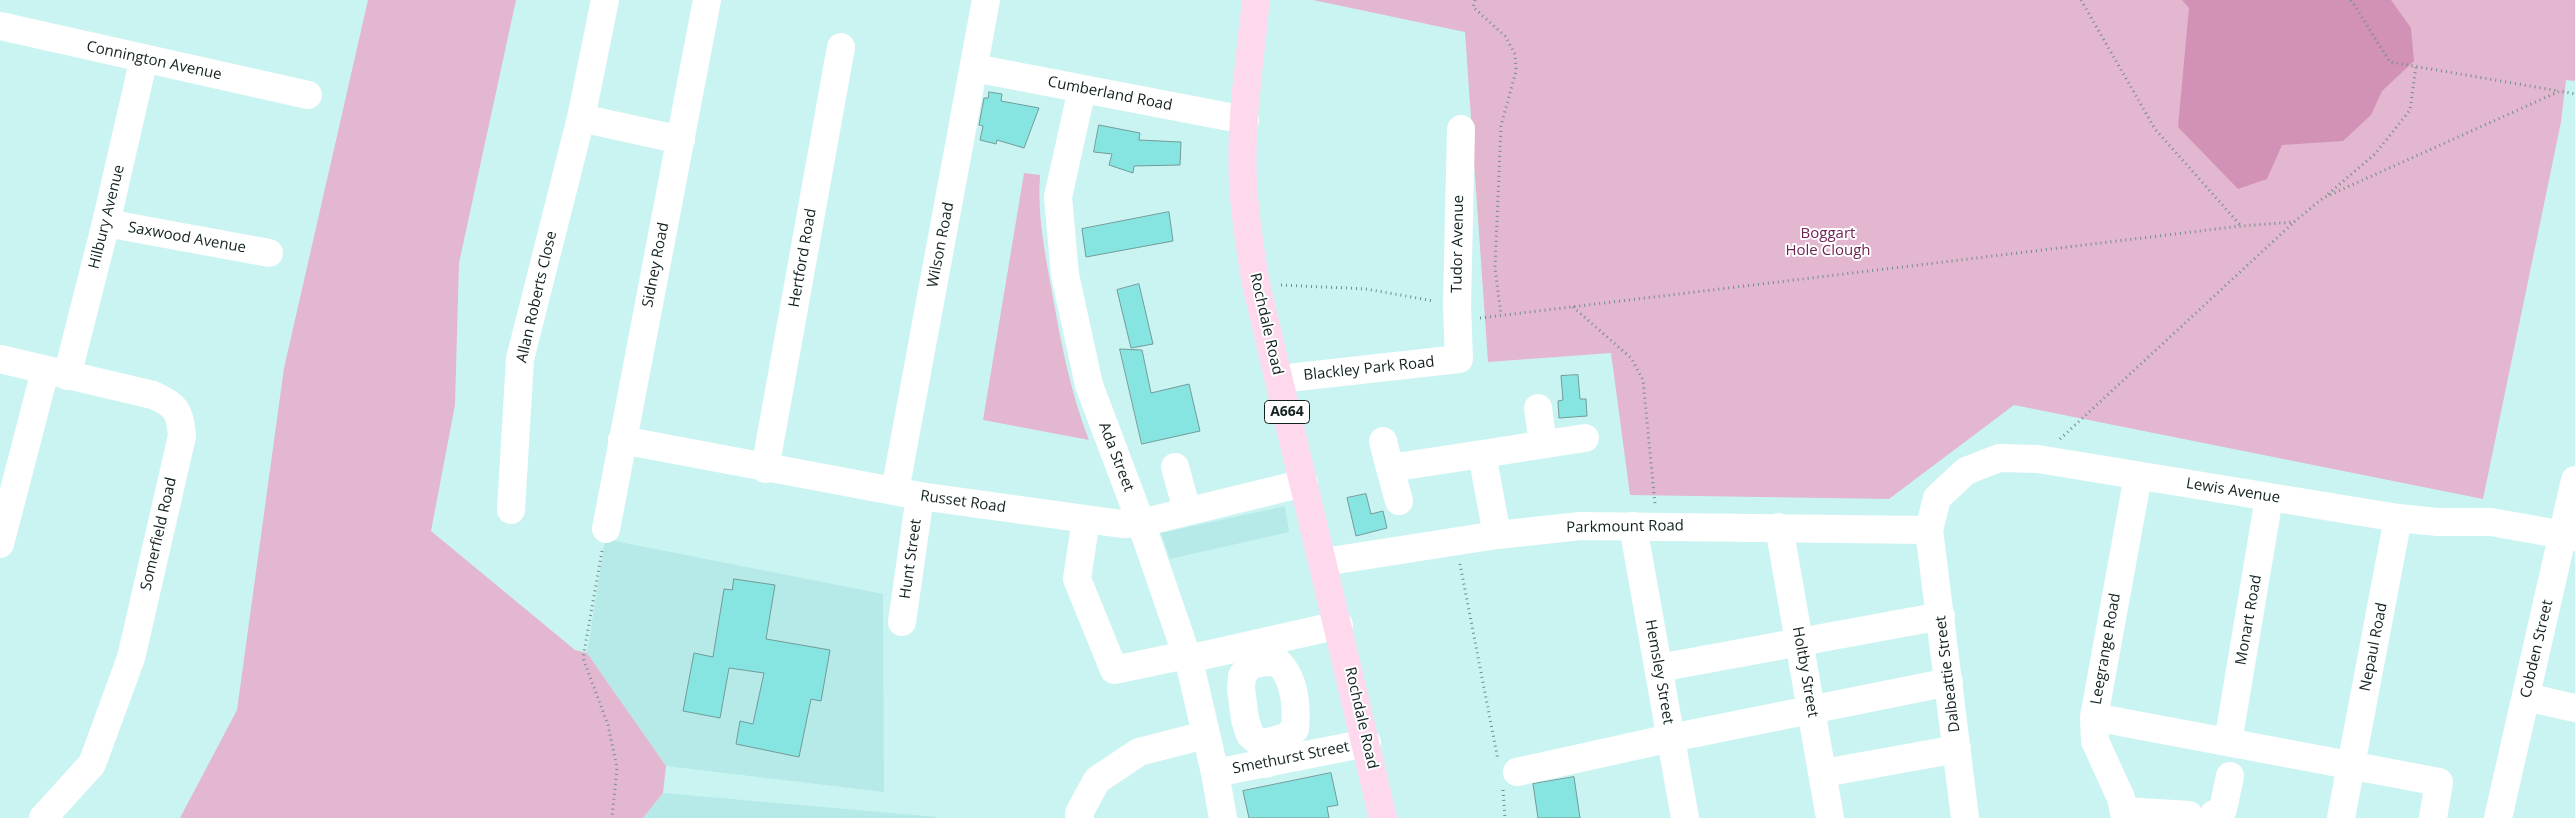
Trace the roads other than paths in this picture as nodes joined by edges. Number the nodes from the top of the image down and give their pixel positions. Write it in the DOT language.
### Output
graph roads {
  1 [pos="605,0"];
  2 [pos="707,0"];
  3 [pos="986,0"];
  4 [pos="1256,0"];
  5 [pos="0,26"];
  6 [pos="841,47"];
  7 [pos="144,58"];
  8 [pos="974,68"];
  9 [pos="1082,89"];
  10 [pos="308,95"];
  11 [pos="581,118"];
  12 [pos="1245,120"];
  13 [pos="1462,130"];
  14 [pos="681,140"];
  15 [pos="106,223"];
  16 [pos="269,253"];
  17 [pos="0,359"];
  18 [pos="1459,359"];
  19 [pos="56,373"];
  20 [pos="1279,378"];
  21 [pos="1538,408"];
  22 [pos="1585,438"];
  23 [pos="622,440"];
  24 [pos="1384,441"];
  25 [pos="1543,444"];
  26 [pos="1482,454"];
  27 [pos="1174,467"];
  28 [pos="1390,468"];
  29 [pos="765,469"];
  30 [pos="2138,476"];
  31 [pos="2575,480"];
  32 [pos="1304,483"];
  33 [pos="908,493"];
  34 [pos="2270,498"];
  35 [pos="1399,501"];
  36 [pos="511,510"];
  37 [pos="1187,510"];
  38 [pos="2398,518"];
  39 [pos="1086,519"];
  40 [pos="1141,523"];
  41 [pos="1645,526"];
  42 [pos="1778,527"];
  43 [pos="606,529"];
  44 [pos="1929,530"];
  45 [pos="1497,534"];
  46 [pos="2569,536"];
  47 [pos="0,544"];
  48 [pos="1324,562"];
  49 [pos="1941,616"];
  50 [pos="902,622"];
  51 [pos="1338,624"];
  52 [pos="1800,642"];
  53 [pos="1187,657"];
  54 [pos="1659,668"];
  55 [pos="1949,682"];
  56 [pos="2526,697"];
  57 [pos="2575,708"];
  58 [pos="1812,709"];
  59 [pos="2094,717"];
  60 [pos="1206,735"];
  61 [pos="1671,738"];
  62 [pos="2228,742"];
  63 [pos="1367,743"];
  64 [pos="1957,749"];
  65 [pos="2350,771"];
  66 [pos="1506,772"];
  67 [pos="1216,774"];
  68 [pos="1824,774"];
  69 [pos="2230,776"];
  70 [pos="2125,814"];
  71 [pos="43,818"];
  72 [pos="1080,818"];
  73 [pos="1223,818"];
  74 [pos="1383,818"];
  75 [pos="1685,818"];
  76 [pos="1830,818"];
  77 [pos="1965,818"];
  78 [pos="2341,818"];
  79 [pos="2433,818"];
  80 [pos="2498,818"];
  1 -- 11 [label="street, Allan Roberts Close"];
  2 -- 14 [label="street, Sidney Road"];
  3 -- 8 [label="street, Wilson Road"];
  4 -- 12 [label="main road, Rochdale Road / A664"];
  5 -- 7 [label="street, Connington Avenue"];
  6 -- 29 [label="street, Hertford Road"];
  7 -- 10 [label="street, Connington Avenue"];
  7 -- 15 [label="street, Hilbury Avenue"];
  8 -- 9 [label="street, Cumberland Road"];
  8 -- 33 [label="street, Wilson Road"];
  9 -- 12 [label="street, Cumberland Road"];
  9 -- 40 [label="street, Ada Street"];
  11 -- 14 [label="street"];
  11 -- 36 [label="street, Allan Roberts Close"];
  12 -- 20 [label="main road, Rochdale Road / A664"];
  13 -- 18 [label="street, Tudor Avenue"];
  14 -- 23 [label="street, Sidney Road"];
  15 -- 16 [label="street, Saxwood Avenue"];
  15 -- 19 [label="street, Hilbury Avenue"];
  17 -- 19 [label="street, Somerfield Road"];
  18 -- 20 [label="street, Blackley Park Road"];
  19 -- 47 [label="street, Hilbury Avenue"];
  19 -- 71 [label="street, Somerfield Road"];
  20 -- 32 [label="main road, Rochdale Road / A664"];
  21 -- 25 [label="street"];
  22 -- 25 [label="street"];
  23 -- 29 [label="street, Russet Road"];
  23 -- 43 [label="street, Sidney Road"];
  24 -- 28 [label="street"];
  25 -- 26 [label="street"];
  26 -- 28 [label="street"];
  26 -- 45 [label="street"];
  27 -- 37 [label="street"];
  28 -- 35 [label="street"];
  29 -- 33 [label="street, Russet Road"];
  30 -- 34 [label="street, Lewis Avenue"];
  30 -- 44 [label="street, Lewis Avenue"];
  30 -- 59 [label="street, Leegrange Road"];
  31 -- 46 [label="street, Cobden Street"];
  32 -- 37 [label="street, Russet Road"];
  32 -- 48 [label="main road, Rochdale Road / A664"];
  33 -- 39 [label="street, Russet Road"];
  33 -- 50 [label="street, Hunt Street"];
  34 -- 38 [label="street, Lewis Avenue"];
  34 -- 62 [label="street, Monart Road"];
  37 -- 40 [label="street, Russet Road"];
  38 -- 46 [label="street, Lewis Avenue"];
  38 -- 65 [label="street, Nepaul Road"];
  39 -- 40 [label="street, Russet Road"];
  39 -- 53 [label="street"];
  40 -- 53 [label="street, Ada Street"];
  41 -- 42 [label="street, Parkmount Road"];
  41 -- 45 [label="street, Parkmount Road"];
  41 -- 54 [label="street, Hemsley Street"];
  42 -- 44 [label="street, Parkmount Road"];
  42 -- 52 [label="street, Holtby Street"];
  44 -- 49 [label="street, Dalbeattie Street"];
  45 -- 48 [label="street, Parkmount Road"];
  46 -- 56 [label="street, Cobden Street"];
  48 -- 51 [label="main road, Rochdale Road / A664"];
  49 -- 52 [label="street"];
  49 -- 55 [label="street, Dalbeattie Street"];
  51 -- 53 [label="street"];
  51 -- 63 [label="main road, Rochdale Road / A664"];
  52 -- 54 [label="street"];
  52 -- 58 [label="street, Holtby Street"];
  53 -- 60 [label="street, Ada Street"];
  54 -- 61 [label="street, Hemsley Street"];
  55 -- 58 [label="street"];
  55 -- 64 [label="street, Dalbeattie Street"];
  56 -- 57 [label="street"];
  56 -- 80 [label="street, Cobden Street"];
  58 -- 61 [label="street"];
  58 -- 68 [label="street, Holtby Street"];
  59 -- 62 [label="street"];
  59 -- 70 [label="street, Leegrange Road"];
  60 -- 67 [label="street, Ada Street"];
  60 -- 72 [label="street"];
  61 -- 66 [label="street"];
  61 -- 75 [label="street, Hemsley Street"];
  62 -- 65 [label="street"];
  63 -- 67 [label="street, Smethurst Street"];
  63 -- 74 [label="main road, Rochdale Road / A664"];
  64 -- 68 [label="street"];
  64 -- 77 [label="street, Dalbeattie Street"];
  65 -- 78 [label="street, Nepaul Road"];
  65 -- 79 [label="street"];
  67 -- 73 [label="street, Ada Street"];
  68 -- 76 [label="street, Holtby Street"];
  69 -- 70 [label="street"];
}
